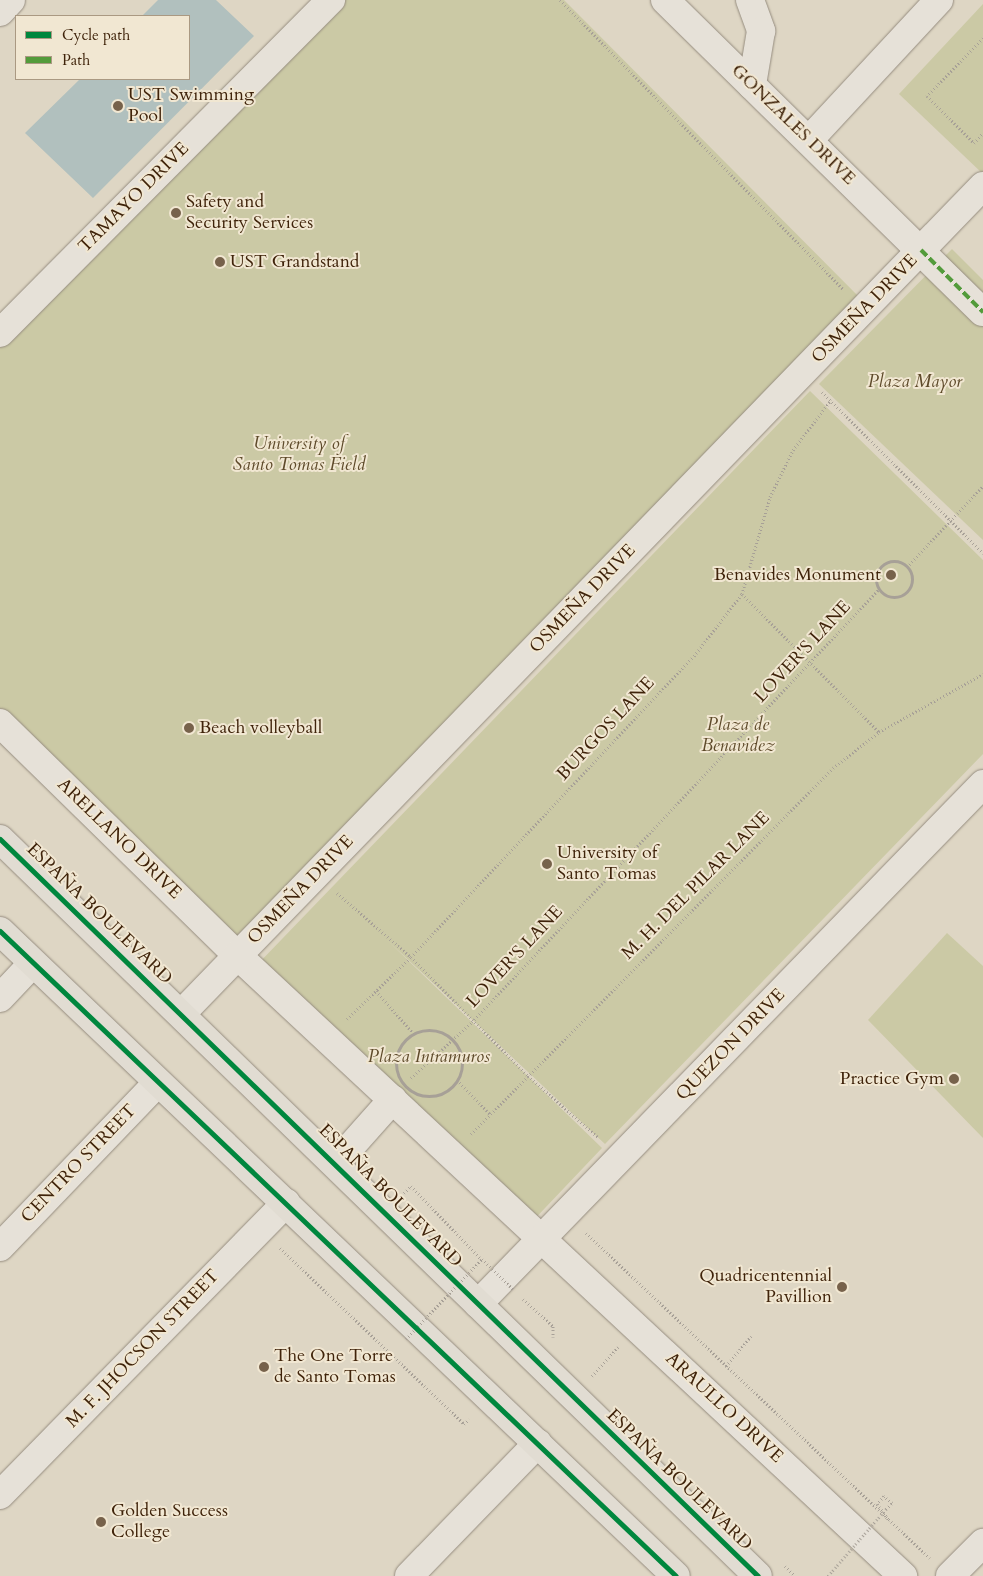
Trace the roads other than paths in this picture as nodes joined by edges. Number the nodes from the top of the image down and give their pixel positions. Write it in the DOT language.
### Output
graph roads {
  1 [pos="11,0"];
  2 [pos="331,0"];
  3 [pos="665,0"];
  4 [pos="750,0"];
  5 [pos="939,0"];
  6 [pos="0,12"];
  7 [pos="752,85"];
  8 [pos="809,140"];
  9 [pos="983,186"];
  10 [pos="929,258"];
  11 [pos="983,312"];
  12 [pos="0,333"];
  13 [pos="0,723"];
  14 [pos="983,784"];
  15 [pos="0,839"];
  16 [pos="0,931"];
  17 [pos="237,955"];
  18 [pos="33,963"];
  19 [pos="0,998"];
  20 [pos="183,1012"];
  21 [pos="158,1082"];
  22 [pos="399,1092"];
  23 [pos="337,1162"];
  24 [pos="286,1202"];
  25 [pos="544,1239"];
  26 [pos="0,1246"];
  27 [pos="478,1304"];
  28 [pos="538,1443"];
  29 [pos="0,1496"];
  30 [pos="983,1543"];
  31 [pos="943,1570"];
  32 [pos="409,1576"];
  33 [pos="676,1576"];
  34 [pos="758,1576"];
  35 [pos="903,1576"];
  1 -- 6 [label="street"];
  2 -- 12 [label="street, TAMAYO DRIVE"];
  3 -- 7 [label="street, GONZALES DRIVE"];
  4 -- 7 [label="street"];
  5 -- 8 [label="street"];
  7 -- 8 [label="street, GONZALES DRIVE"];
  8 -- 10 [label="street, GONZALES DRIVE"];
  9 -- 10 [label="street, OSMEÑA DRIVE"];
  10 -- 11 [label="street, GONZALES DRIVE"];
  10 -- 17 [label="street, OSMEÑA DRIVE"];
  13 -- 17 [label="street, ARELLANO DRIVE"];
  14 -- 25 [label="street, QUEZON DRIVE"];
  15 -- 20 [label="main road, ESPAÑA BOULEVARD"];
  16 -- 18 [label="main road"];
  17 -- 20 [label="street, OSMEÑA DRIVE"];
  17 -- 22 [label="street"];
  18 -- 19 [label="street"];
  18 -- 21 [label="main road"];
  20 -- 23 [label="main road, ESPAÑA BOULEVARD"];
  21 -- 24 [label="main road"];
  21 -- 26 [label="street, CENTRO STREET"];
  22 -- 23 [label="street"];
  22 -- 25 [label="street"];
  23 -- 27 [label="main road, ESPAÑA BOULEVARD"];
  24 -- 28 [label="main road"];
  24 -- 29 [label="street, M. F. JHOCSON STREET"];
  25 -- 27 [label="street, QUEZON DRIVE"];
  25 -- 35 [label="street, ARAULLO DRIVE"];
  27 -- 34 [label="main road, ESPAÑA BOULEVARD"];
  28 -- 32 [label="street"];
  28 -- 33 [label="main road"];
  30 -- 31 [label="street"];
}
